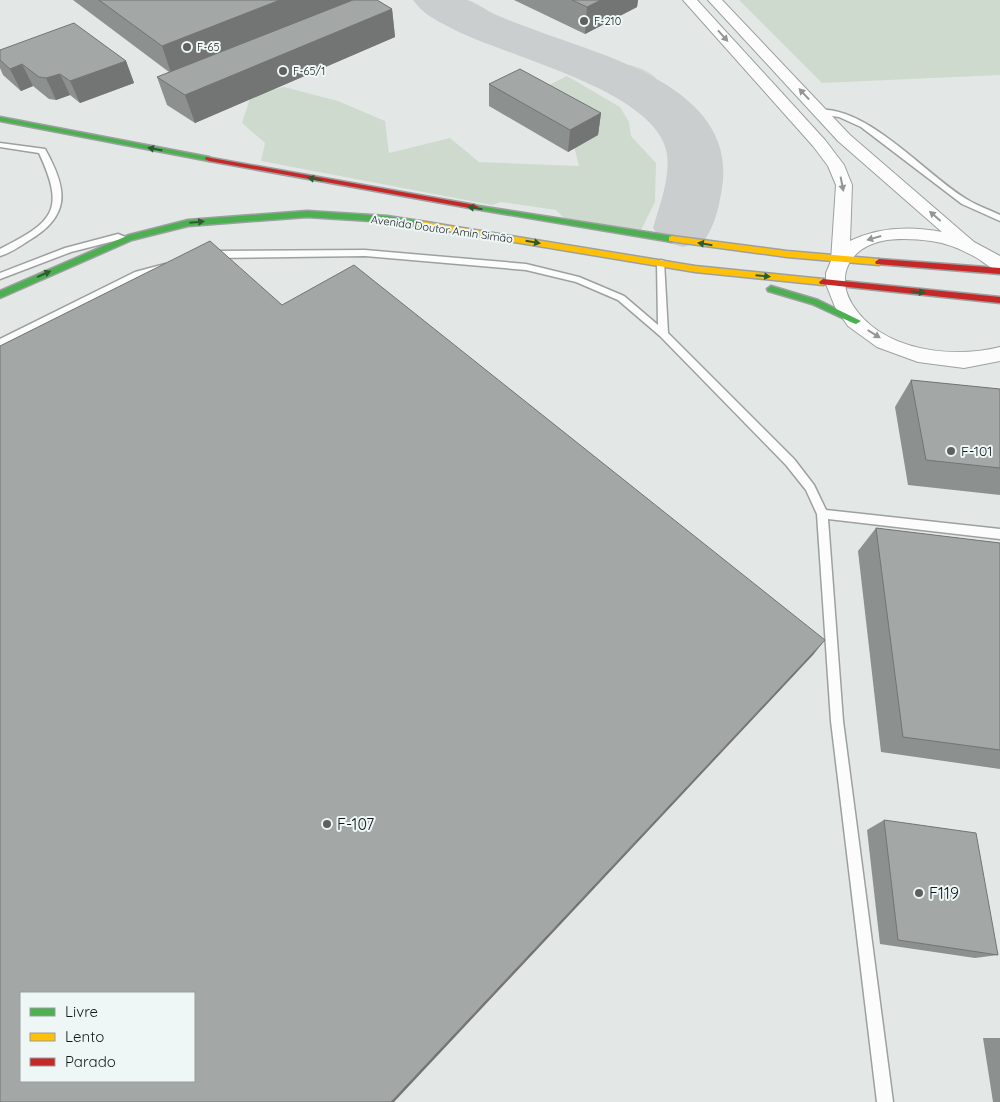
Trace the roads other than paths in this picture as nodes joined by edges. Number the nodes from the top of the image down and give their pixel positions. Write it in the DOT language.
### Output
graph roads {
  1 [pos="690,0"];
  2 [pos="716,0"];
  3 [pos="821,112"];
  4 [pos="0,120"];
  5 [pos="0,145"];
  6 [pos="1000,218"];
  7 [pos="129,238"];
  8 [pos="972,248"];
  9 [pos="663,251"];
  10 [pos="0,253"];
  11 [pos="199,258"];
  12 [pos="840,260"];
  13 [pos="173,265"];
  14 [pos="1000,265"];
  15 [pos="695,269"];
  16 [pos="1000,271"];
  17 [pos="0,276"];
  18 [pos="835,284"];
  19 [pos="0,295"];
  20 [pos="1000,300"];
  21 [pos="856,321"];
  22 [pos="663,334"];
  23 [pos="0,342"];
  24 [pos="1000,354"];
  25 [pos="822,514"];
  26 [pos="1000,534"];
  27 [pos="885,1102"];
  1 -- 12 [label="street, one-way"];
  3 -- 2 [label="street, one-way"];
  3 -- 6 [label="lane"];
  8 -- 3 [label="street, one-way"];
  9 -- 4 [label="street, Avenida Doutor Amin Simão, one-way"];
  5 -- 10 [label="lane"];
  7 -- 9 [label="street, Avenida Doutor Amin Simão, one-way"];
  7 -- 17 [label="lane"];
  19 -- 7 [label="street, Avenida Doutor Amin Simão, one-way"];
  8 -- 12 [label="street, one-way"];
  8 -- 14 [label="street"];
  12 -- 9 [label="street, Avenida Doutor Amin Simão, one-way"];
  9 -- 15 [label="street, Avenida Doutor Amin Simão"];
  9 -- 22 [label="lane"];
  11 -- 22 [label="lane"];
  12 -- 16 [label="street, Avenida Doutor Amin Simão"];
  12 -- 18 [label="street"];
  13 -- 23 [label="lane"];
  15 -- 18 [label="street, Avenida Doutor Amin Simão, one-way"];
  15 -- 21 [label="street"];
  18 -- 20 [label="street, Avenida Doutor Amin Simão, one-way"];
  18 -- 21 [label="street"];
  21 -- 24 [label="street, one-way"];
  22 -- 25 [label="lane"];
  25 -- 26 [label="lane"];
  25 -- 27 [label="lane"];
}
